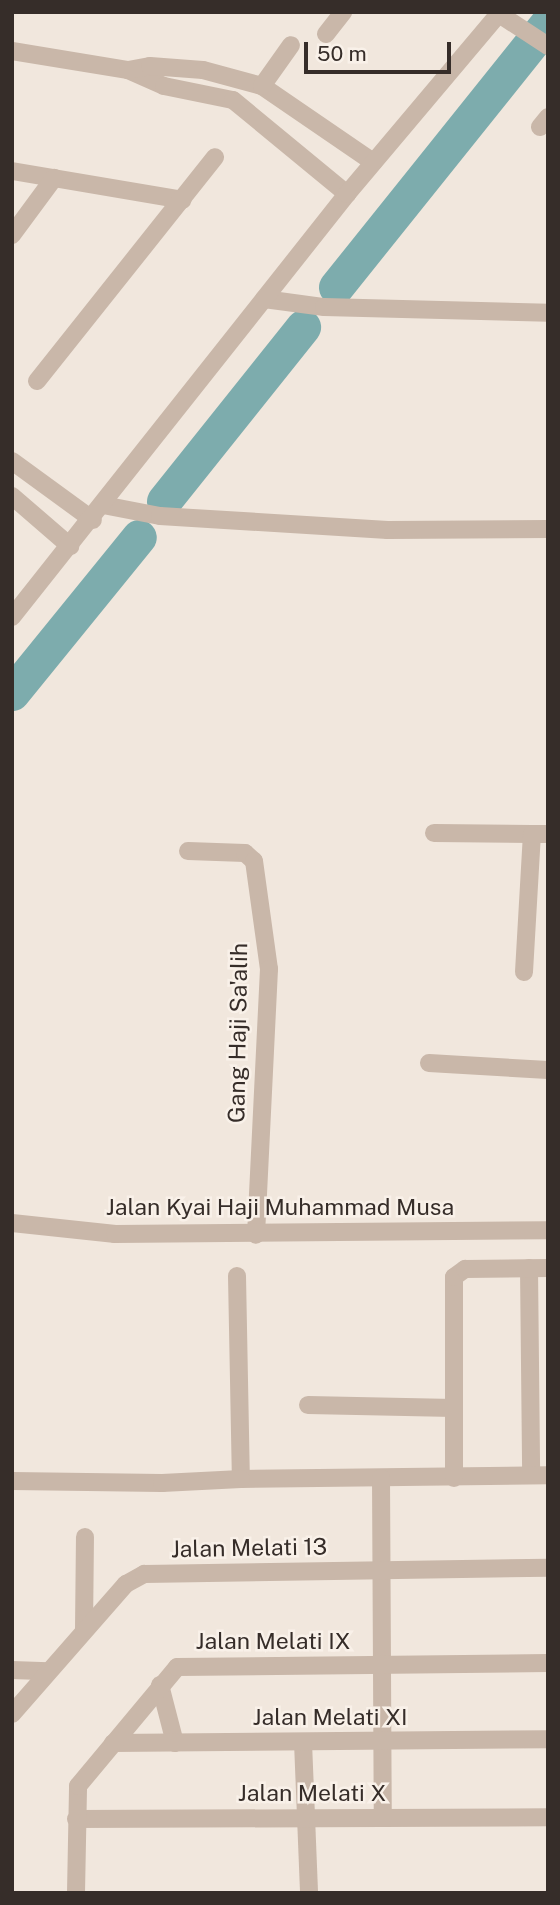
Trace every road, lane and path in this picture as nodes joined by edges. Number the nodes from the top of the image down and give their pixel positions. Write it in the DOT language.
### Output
graph roads {
  1 [pos="343,12"];
  2 [pos="499,13"];
  3 [pos="326,34"];
  4 [pos="291,45"];
  5 [pos="548,46"];
  6 [pos="12,51"];
  7 [pos="128,70"];
  8 [pos="262,86"];
  9 [pos="215,157"];
  10 [pos="373,162"];
  11 [pos="12,171"];
  12 [pos="54,178"];
  13 [pos="347,194"];
  14 [pos="183,200"];
  15 [pos="12,235"];
  16 [pos="264,299"];
  17 [pos="548,313"];
  18 [pos="37,381"];
  19 [pos="12,461"];
  20 [pos="12,496"];
  21 [pos="98,512"];
  22 [pos="548,529"];
  23 [pos="71,546"];
  24 [pos="12,617"];
  25 [pos="434,833"];
  26 [pos="540,834"];
  27 [pos="188,851"];
  28 [pos="524,972"];
  29 [pos="429,1063"];
  30 [pos="548,1070"];
  31 [pos="12,1223"];
  32 [pos="548,1230"];
  33 [pos="256,1235"];
  34 [pos="529,1268"];
  35 [pos="548,1268"];
  36 [pos="237,1276"];
  37 [pos="308,1405"];
  38 [pos="454,1408"];
  39 [pos="539,1475"];
  40 [pos="381,1478"];
  41 [pos="454,1478"];
  42 [pos="241,1479"];
  43 [pos="12,1481"];
  44 [pos="85,1536"];
  45 [pos="548,1568"];
  46 [pos="382,1571"];
  47 [pos="84,1630"];
  48 [pos="548,1663"];
  49 [pos="383,1665"];
  50 [pos="12,1670"];
  51 [pos="48,1671"];
  52 [pos="160,1685"];
  53 [pos="12,1714"];
  54 [pos="548,1739"];
  55 [pos="303,1742"];
  56 [pos="383,1742"];
  57 [pos="113,1743"];
  58 [pos="175,1743"];
  59 [pos="306,1817"];
  60 [pos="383,1817"];
  61 [pos="548,1817"];
  62 [pos="76,1819"];
  63 [pos="76,1893"];
  64 [pos="309,1893"];
  1 -- 3 [label="street"];
  2 -- 5 [label="street"];
  2 -- 10 [label="street"];
  4 -- 8 [label="street"];
  6 -- 7 [label="street"];
  7 -- 8 [label="street"];
  7 -- 13 [label="street"];
  8 -- 10 [label="street"];
  9 -- 14 [label="street"];
  10 -- 13 [label="street"];
  11 -- 12 [label="street"];
  12 -- 14 [label="street"];
  12 -- 15 [label="street"];
  13 -- 16 [label="street"];
  14 -- 18 [label="street"];
  16 -- 17 [label="street"];
  16 -- 21 [label="street"];
  19 -- 21 [label="street"];
  20 -- 23 [label="street"];
  21 -- 22 [label="street"];
  21 -- 23 [label="street"];
  23 -- 24 [label="street"];
  25 -- 26 [label="street"];
  26 -- 28 [label="street"];
  27 -- 33 [label="street, Gang Haji Sa'alih"];
  29 -- 30 [label="street"];
  31 -- 33 [label="street, Jalan Kyai Haji Muhammad Musa"];
  32 -- 33 [label="street, Jalan Kyai Haji Muhammad Musa"];
  34 -- 35 [label="street"];
  34 -- 38 [label="street"];
  34 -- 39 [label="street"];
  36 -- 42 [label="street"];
  37 -- 38 [label="street"];
  38 -- 41 [label="street"];
  39 -- 41 [label="street"];
  40 -- 41 [label="street"];
  40 -- 42 [label="street"];
  40 -- 46 [label="street"];
  42 -- 43 [label="street"];
  44 -- 47 [label="street"];
  45 -- 46 [label="street, Jalan Melati 13"];
  46 -- 47 [label="street, Jalan Melati 13"];
  46 -- 49 [label="street"];
  47 -- 51 [label="street, Jalan Melati 13"];
  48 -- 49 [label="street, Jalan Melati IX"];
  49 -- 52 [label="street, Jalan Melati IX"];
  49 -- 56 [label="street"];
  50 -- 51 [label="street"];
  51 -- 53 [label="street, Jalan Melati 13"];
  52 -- 57 [label="street, Jalan Melati IX"];
  52 -- 58 [label="street"];
  54 -- 56 [label="street, Jalan Melati XI"];
  55 -- 56 [label="street, Jalan Melati XI"];
  55 -- 58 [label="street, Jalan Melati XI"];
  55 -- 59 [label="street"];
  56 -- 60 [label="street"];
  57 -- 58 [label="street, Jalan Melati XI"];
  57 -- 62 [label="street, Jalan Melati IX"];
  59 -- 60 [label="street, Jalan Melati X"];
  59 -- 62 [label="street, Jalan Melati X"];
  59 -- 64 [label="street"];
  60 -- 61 [label="street, Jalan Melati X"];
  62 -- 63 [label="street, Jalan Melati IX"];
}
